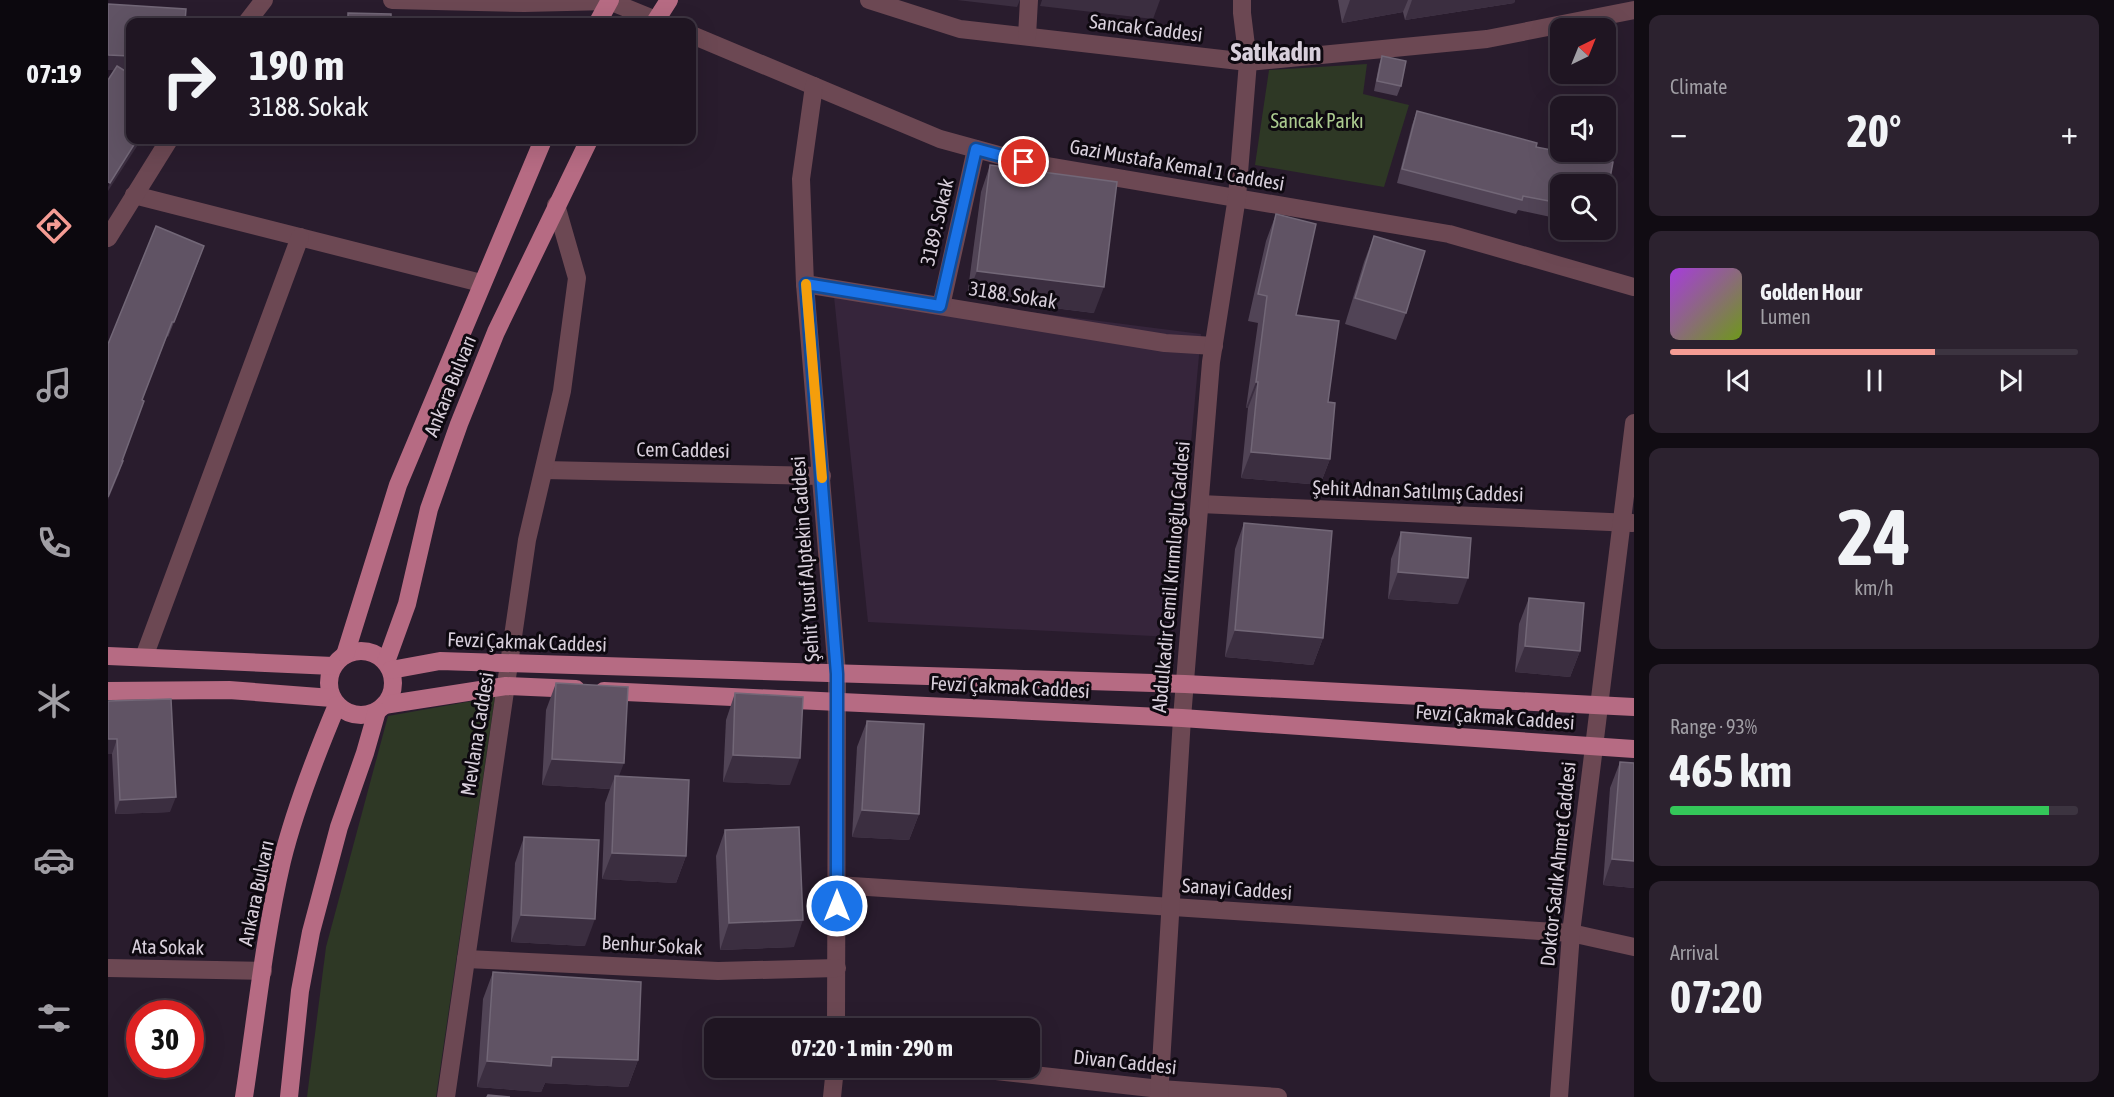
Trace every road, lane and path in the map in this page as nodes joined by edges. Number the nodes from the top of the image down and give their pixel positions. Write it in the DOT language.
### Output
graph roads {
  1 [pos="264,0"];
  2 [pos="392,0"];
  3 [pos="669,0"];
  4 [pos="869,0"];
  5 [pos="1029,0"];
  6 [pos="1242,0"];
  7 [pos="610,1"];
  8 [pos="1634,10"];
  9 [pos="250,18"];
  10 [pos="600,18"];
  11 [pos="648,18"];
  12 [pos="659,18"];
  13 [pos="1027,36"];
  14 [pos="696,37"];
  15 [pos="1248,62"];
  16 [pos="814,86"];
  17 [pos="166,144"];
  18 [pos="541,144"];
  19 [pos="588,144"];
  20 [pos="976,149"];
  21 [pos="134,195"];
  22 [pos="1237,197"];
  23 [pos="556,205"];
  24 [pos="300,237"];
  25 [pos="108,238"];
  26 [pos="481,283"];
  27 [pos="806,284"];
  28 [pos="1634,287"];
  29 [pos="940,306"];
  30 [pos="1214,346"];
  31 [pos="1634,423"];
  32 [pos="544,470"];
  33 [pos="822,476"];
  34 [pos="1200,504"];
  35 [pos="1628,523"];
  36 [pos="108,656"];
  37 [pos="144,657"];
  38 [pos="339,660"];
  39 [pos="510,663"];
  40 [pos="388,666"];
  41 [pos="837,674"];
  42 [pos="1185,684"];
  43 [pos="506,686"];
  44 [pos="108,691"];
  45 [pos="335,701"];
  46 [pos="838,701"];
  47 [pos="1599,704"];
  48 [pos="1634,707"];
  49 [pos="381,708"];
  50 [pos="1182,718"];
  51 [pos="1593,747"];
  52 [pos="1634,749"];
  53 [pos="837,885"];
  54 [pos="1171,907"];
  55 [pos="1571,933"];
  56 [pos="1634,947"];
  57 [pos="466,959"];
  58 [pos="108,968"];
  59 [pos="837,968"];
  60 [pos="263,971"];
  61 [pos="836,1018"];
  62 [pos="1040,1077"];
  63 [pos="834,1078"];
  64 [pos="1159,1093"];
  65 [pos="244,1097"];
  66 [pos="289,1097"];
  67 [pos="446,1097"];
  68 [pos="832,1097"];
  69 [pos="1278,1097"];
  70 [pos="1559,1097"];
  1 -- 9 [label="street"];
  2 -- 7 [label="street"];
  3 -- 12 [label="main road"];
  4 -- 13 [label="street, Sancak Caddesi"];
  5 -- 13 [label="street"];
  6 -- 15 [label="street, Abdulkadir Cemil Kırımlıoğlu Caddesi"];
  7 -- 10 [label="main road"];
  7 -- 11 [label="street"];
  8 -- 15 [label="street, Sancak Caddesi"];
  13 -- 15 [label="street, Sancak Caddesi"];
  14 -- 16 [label="street, Gazi Mustafa Kemal 1 Caddesi"];
  15 -- 22 [label="street, Abdulkadir Cemil Kırımlıoğlu Caddesi"];
  16 -- 20 [label="street, Gazi Mustafa Kemal 1 Caddesi"];
  16 -- 27 [label="street, Şehit Yusuf Alptekin Caddesi"];
  17 -- 21 [label="street"];
  18 -- 26 [label="main road, Ankara Bulvarı"];
  19 -- 23 [label="main road, Ankara Bulvarı"];
  20 -- 22 [label="street, Gazi Mustafa Kemal 1 Caddesi"];
  20 -- 29 [label="street, 3189. Sokak"];
  21 -- 24 [label="street"];
  21 -- 25 [label="street"];
  22 -- 28 [label="street, Gazi Mustafa Kemal 1 Caddesi"];
  22 -- 30 [label="street, Abdulkadir Cemil Kırımlıoğlu Caddesi"];
  23 -- 32 [label="street, Mevlana Caddesi"];
  23 -- 40 [label="main road, Ankara Bulvarı"];
  24 -- 26 [label="street"];
  24 -- 37 [label="street"];
  26 -- 38 [label="main road, Ankara Bulvarı"];
  27 -- 29 [label="street, 3188. Sokak"];
  27 -- 33 [label="street, Şehit Yusuf Alptekin Caddesi"];
  29 -- 30 [label="street, 3188. Sokak"];
  30 -- 34 [label="street, Abdulkadir Cemil Kırımlıoğlu Caddesi"];
  31 -- 35 [label="street, Doktor Sadık Ahmet Caddesi"];
  32 -- 33 [label="street, Cem Caddesi"];
  32 -- 39 [label="street, Mevlana Caddesi"];
  33 -- 41 [label="street, Şehit Yusuf Alptekin Caddesi"];
  34 -- 35 [label="street, Şehit Adnan Satılmış Caddesi"];
  34 -- 42 [label="street, Abdulkadir Cemil Kırımlıoğlu Caddesi"];
  35 -- 47 [label="street, Doktor Sadık Ahmet Caddesi"];
  36 -- 37 [label="main road"];
  37 -- 38 [label="main road"];
  38 -- 40 [label="main road"];
  38 -- 45 [label="main road"];
  39 -- 40 [label="main road, Fevzi Çakmak Caddesi"];
  39 -- 41 [label="main road, Fevzi Çakmak Caddesi"];
  39 -- 43 [label="street, Mevlana Caddesi"];
  40 -- 49 [label="main road"];
  41 -- 42 [label="main road, Fevzi Çakmak Caddesi"];
  41 -- 46 [label="street, Şehit Yusuf Alptekin Caddesi"];
  42 -- 47 [label="main road, Fevzi Çakmak Caddesi"];
  42 -- 50 [label="street, Abdulkadir Cemil Kırımlıoğlu Caddesi"];
  43 -- 46 [label="main road, Fevzi Çakmak Caddesi"];
  43 -- 49 [label="main road, Fevzi Çakmak Caddesi"];
  43 -- 57 [label="street, Mevlana Caddesi"];
  44 -- 45 [label="main road"];
  45 -- 49 [label="main road"];
  45 -- 60 [label="main road, Ankara Bulvarı"];
  46 -- 50 [label="main road, Fevzi Çakmak Caddesi"];
  46 -- 53 [label="street, Şehit Yusuf Alptekin Caddesi"];
  47 -- 48 [label="main road, Fevzi Çakmak Caddesi"];
  47 -- 51 [label="street, Doktor Sadık Ahmet Caddesi"];
  49 -- 66 [label="main road"];
  50 -- 51 [label="main road, Fevzi Çakmak Caddesi"];
  50 -- 54 [label="street, Abdulkadir Cemil Kırımlıoğlu Caddesi"];
  51 -- 52 [label="main road, Fevzi Çakmak Caddesi"];
  51 -- 55 [label="street, Doktor Sadık Ahmet Caddesi"];
  53 -- 54 [label="street, Sanayi Caddesi"];
  53 -- 59 [label="street, Şehit Yusuf Alptekin Caddesi"];
  54 -- 55 [label="street, Sanayi Caddesi"];
  54 -- 64 [label="street, Abdulkadir Cemil Kırımlıoğlu Caddesi"];
  55 -- 56 [label="street, Sanayi Caddesi"];
  55 -- 70 [label="street, Doktor Sadık Ahmet Caddesi"];
  57 -- 59 [label="street, Benhur Sokak"];
  57 -- 67 [label="street, Mevlana Caddesi"];
  58 -- 60 [label="street, Ata Sokak"];
  59 -- 61 [label="street, Şehit Yusuf Alptekin Caddesi"];
  60 -- 65 [label="main road, Ankara Bulvarı"];
  62 -- 64 [label="street, Divan Caddesi"];
  63 -- 68 [label="street"];
  64 -- 69 [label="street, Divan Caddesi"];
}
